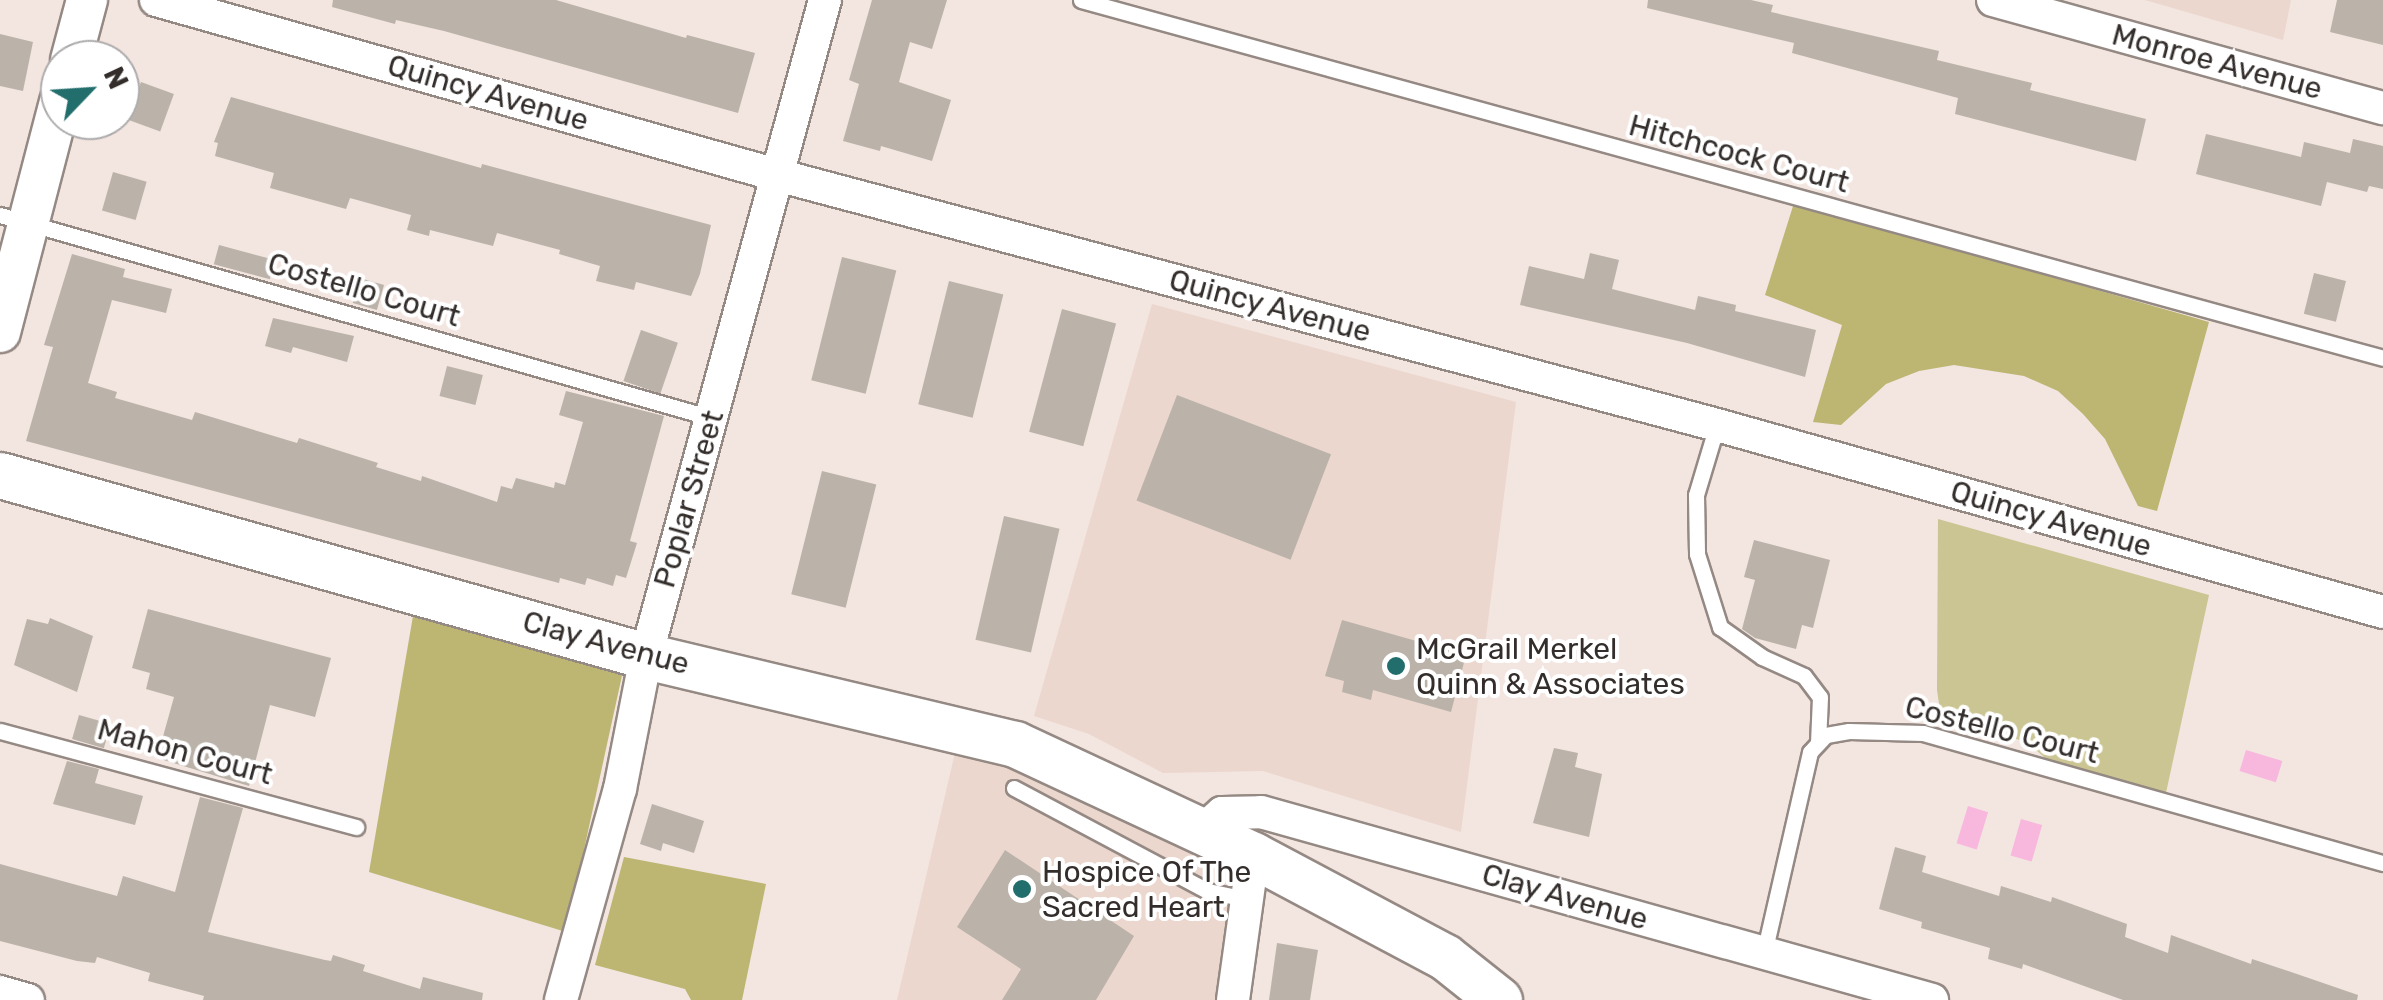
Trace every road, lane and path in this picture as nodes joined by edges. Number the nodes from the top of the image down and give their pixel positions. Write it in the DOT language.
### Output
graph roads {
  1 [pos="87,0"];
  2 [pos="156,0"];
  3 [pos="825,0"];
  4 [pos="1081,0"];
  5 [pos="1993,0"];
  6 [pos="76,40"];
  7 [pos="2383,108"];
  8 [pos="45,140"];
  9 [pos="777,174"];
  10 [pos="14,219"];
  11 [pos="0,332"];
  12 [pos="2383,358"];
  13 [pos="712,418"];
  14 [pos="1717,425"];
  15 [pos="0,475"];
  16 [pos="2383,612"];
  17 [pos="646,656"];
  18 [pos="0,730"];
  19 [pos="1818,744"];
  20 [pos="1014,788"];
  21 [pos="356,827"];
  22 [pos="1202,831"];
  23 [pos="2383,863"];
  24 [pos="1250,877"];
  25 [pos="1764,953"];
  26 [pos="0,992"];
  27 [pos="28,1000"];
  28 [pos="561,1000"];
  29 [pos="1233,1000"];
  30 [pos="1499,1000"];
  31 [pos="1932,1000"];
  1 -- 6 [label="street"];
  2 -- 9 [label="street, Quincy Avenue"];
  3 -- 9 [label="street, Poplar Street"];
  4 -- 12 [label="lane, Hitchcock Court"];
  5 -- 7 [label="street, Monroe Avenue"];
  8 -- 10 [label="street"];
  9 -- 13 [label="street, Poplar Street"];
  9 -- 14 [label="street, Quincy Avenue"];
  10 -- 11 [label="street"];
  10 -- 13 [label="lane, Costello Court"];
  13 -- 17 [label="street, Poplar Street"];
  14 -- 16 [label="street, Quincy Avenue"];
  14 -- 19 [label="lane"];
  15 -- 17 [label="main road, Clay Avenue"];
  17 -- 22 [label="main road, Clay Avenue"];
  17 -- 28 [label="street, Poplar Street"];
  18 -- 21 [label="lane, Mahon Court"];
  19 -- 23 [label="lane, Costello Court"];
  19 -- 25 [label="lane"];
  20 -- 24 [label="lane"];
  22 -- 24 [label="main road, Clay Avenue"];
  22 -- 25 [label="street, Clay Avenue"];
  24 -- 29 [label="street"];
  24 -- 30 [label="main road, Clay Avenue"];
  25 -- 31 [label="street, Clay Avenue"];
  26 -- 27 [label="street"];
}
